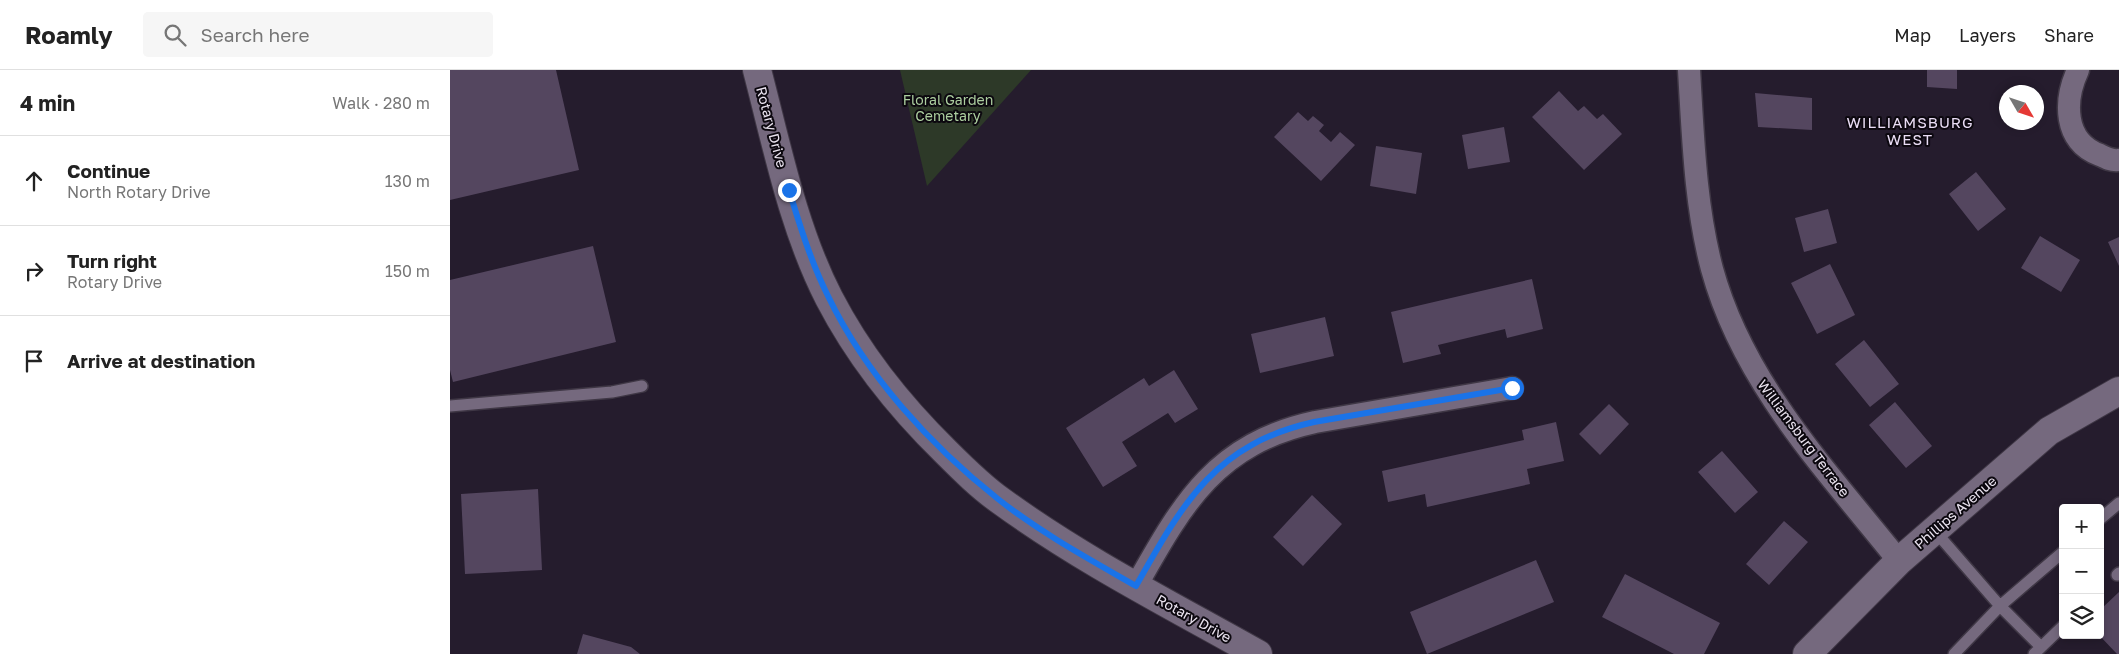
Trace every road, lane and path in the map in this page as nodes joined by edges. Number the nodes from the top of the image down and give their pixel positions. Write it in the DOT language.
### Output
graph roads {
  1 [pos="758,70"];
  2 [pos="1689,70"];
  3 [pos="2078,70"];
  4 [pos="2119,160"];
  5 [pos="642,386"];
  6 [pos="1512,388"];
  7 [pos="2119,391"];
  8 [pos="450,406"];
  9 [pos="2119,503"];
  10 [pos="2104,516"];
  11 [pos="1934,530"];
  12 [pos="2059,555"];
  13 [pos="1899,560"];
  14 [pos="1136,586"];
  15 [pos="2000,606"];
  16 [pos="2059,630"];
  17 [pos="2037,650"];
  18 [pos="1258,654"];
  19 [pos="1807,654"];
  20 [pos="1954,654"];
  1 -- 14 [label="street, Rotary Drive"];
  2 -- 13 [label="street, Williamsburg Terrace"];
  3 -- 4 [label="street"];
  5 -- 8 [label="lane"];
  6 -- 14 [label="street"];
  7 -- 11 [label="street, Phillips Avenue"];
  9 -- 10 [label="lane"];
  11 -- 13 [label="street, Phillips Avenue"];
  11 -- 15 [label="lane"];
  12 -- 15 [label="lane"];
  13 -- 19 [label="street, Phillips Avenue"];
  14 -- 18 [label="street, Rotary Drive"];
  15 -- 17 [label="lane"];
  15 -- 20 [label="lane"];
  16 -- 17 [label="lane"];
}
